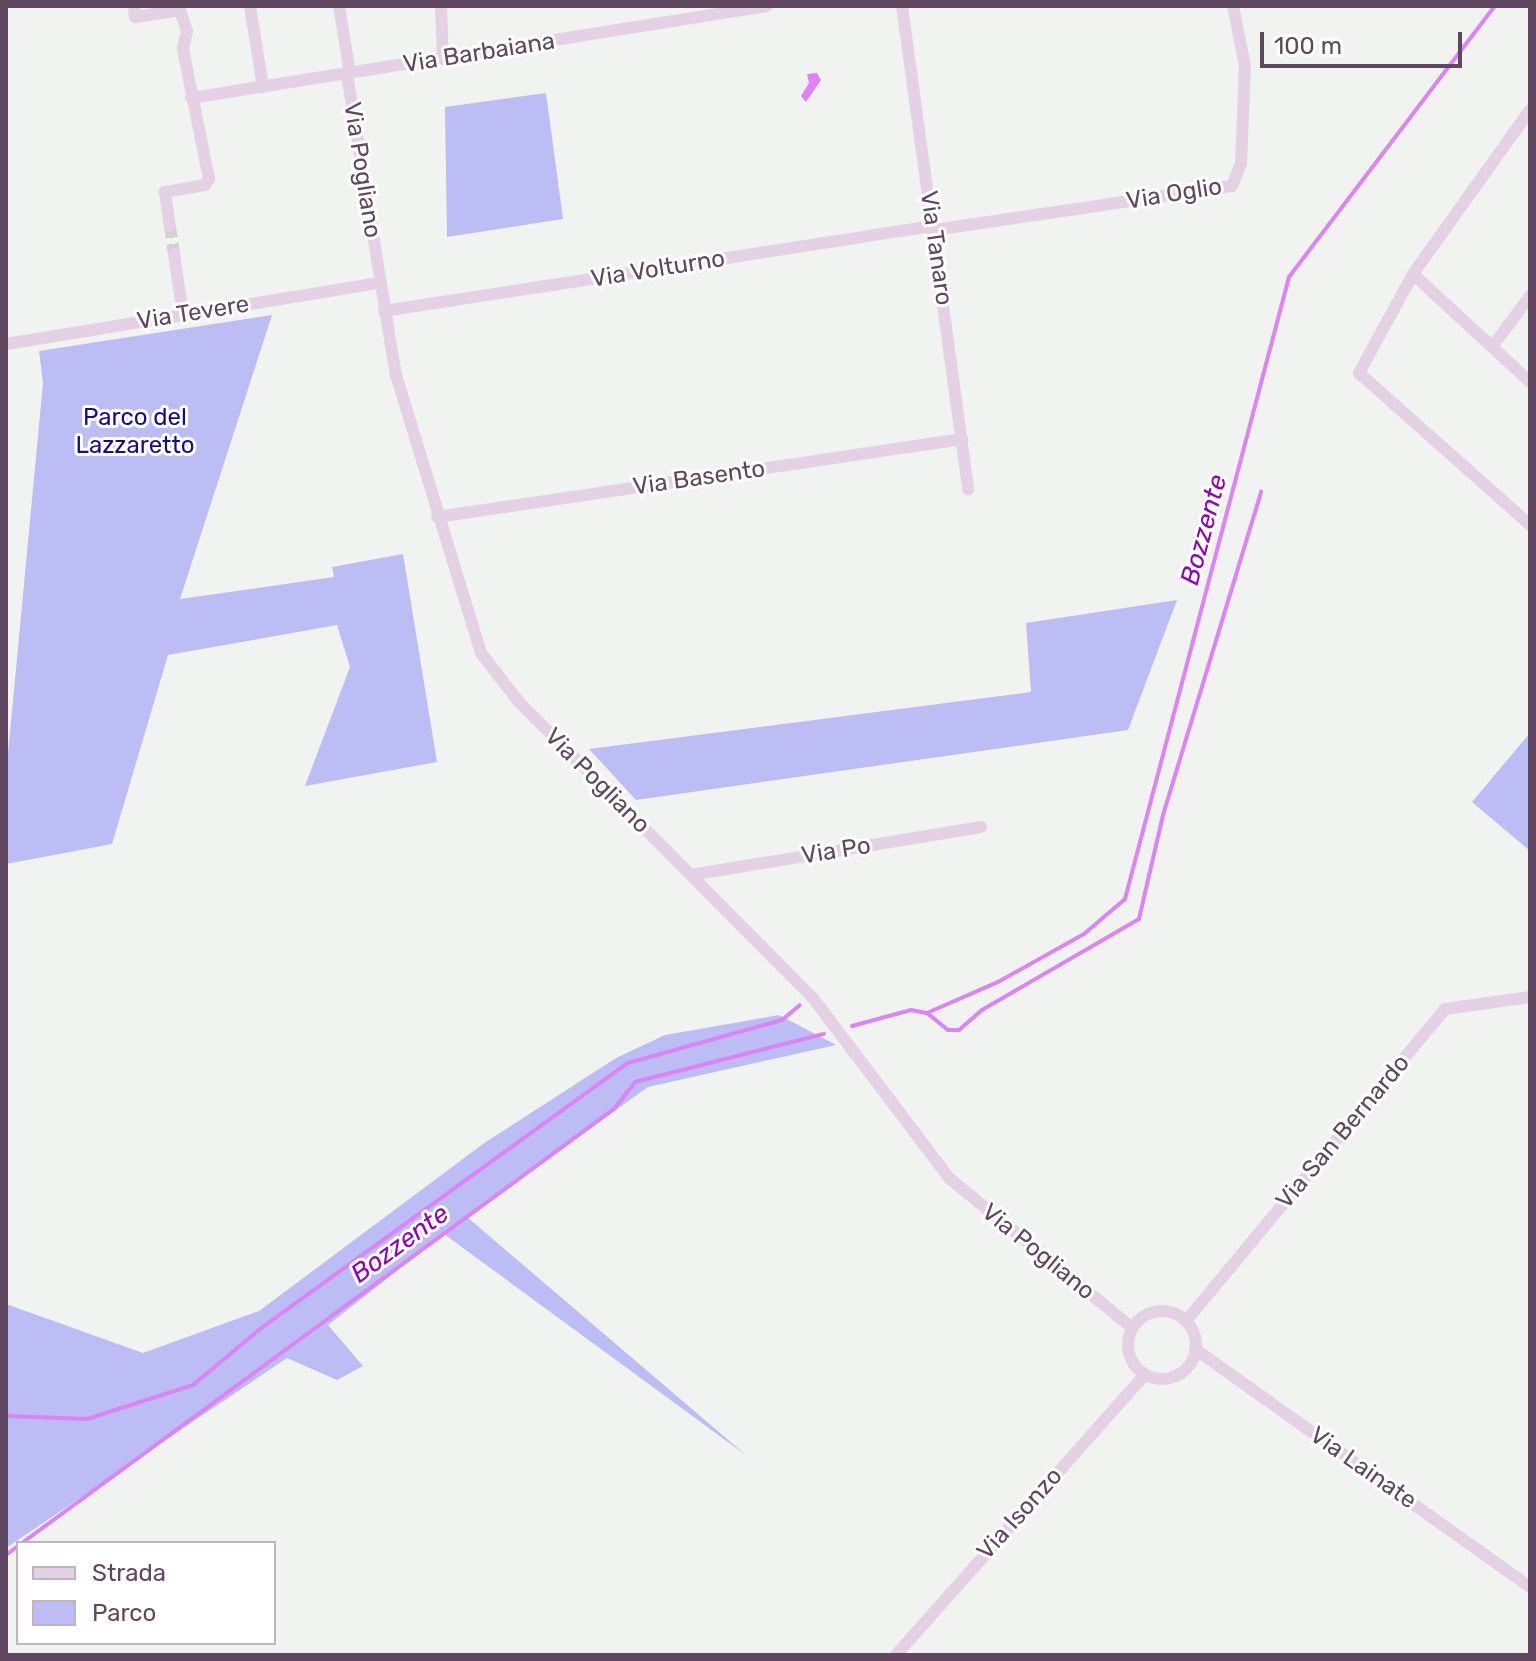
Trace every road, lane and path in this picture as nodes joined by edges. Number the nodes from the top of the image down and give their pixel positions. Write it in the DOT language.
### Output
graph roads {
  1 [pos="134,6"];
  2 [pos="250,6"];
  3 [pos="339,6"];
  4 [pos="441,6"];
  5 [pos="767,6"];
  6 [pos="902,6"];
  7 [pos="1233,6"];
  8 [pos="443,59"];
  9 [pos="348,74"];
  10 [pos="263,87"];
  11 [pos="191,98"];
  12 [pos="1530,110"];
  13 [pos="170,226"];
  14 [pos="933,228"];
  15 [pos="174,254"];
  16 [pos="1413,274"];
  17 [pos="379,283"];
  18 [pos="1530,296"];
  19 [pos="384,311"];
  20 [pos="183,315"];
  21 [pos="6,344"];
  22 [pos="1492,347"];
  23 [pos="1530,382"];
  24 [pos="962,439"];
  25 [pos="968,490"];
  26 [pos="437,517"];
  27 [pos="1530,525"];
  28 [pos="981,827"];
  29 [pos="691,875"];
  30 [pos="1530,997"];
  31 [pos="1186,1321"];
  32 [pos="1132,1328"];
  33 [pos="1195,1349"];
  34 [pos="1145,1375"];
  35 [pos="1530,1587"];
  36 [pos="896,1655"];
  1 -- 11 [label="street"];
  2 -- 10 [label="street"];
  3 -- 9 [label="street, Via Pogliano"];
  4 -- 8 [label="street"];
  5 -- 8 [label="street, Via Barbaiana"];
  6 -- 14 [label="street, Via Tanaro"];
  7 -- 14 [label="street, Via Oglio"];
  8 -- 9 [label="street, Via Barbaiana"];
  9 -- 10 [label="street, Via Barbaiana"];
  9 -- 17 [label="street, Via Pogliano"];
  10 -- 11 [label="street, Via Barbaiana"];
  11 -- 13 [label="street"];
  12 -- 16 [label="street"];
  14 -- 19 [label="street, Via Volturno"];
  14 -- 24 [label="street, Via Tanaro"];
  15 -- 20 [label="street"];
  16 -- 22 [label="street"];
  16 -- 27 [label="street"];
  17 -- 19 [label="street, Via Pogliano"];
  17 -- 20 [label="street, Via Tevere"];
  18 -- 22 [label="street"];
  19 -- 26 [label="street, Via Pogliano"];
  20 -- 21 [label="street, Via Tevere"];
  22 -- 23 [label="street"];
  24 -- 25 [label="street, Via Tanaro"];
  24 -- 26 [label="street, Via Basento"];
  26 -- 29 [label="street, Via Pogliano"];
  28 -- 29 [label="street, Via Po"];
  29 -- 32 [label="street, Via Pogliano"];
  30 -- 31 [label="street, Via San Bernardo"];
  31 -- 32 [label="street"];
  31 -- 33 [label="street"];
  32 -- 34 [label="street"];
  33 -- 34 [label="street"];
  33 -- 35 [label="street, Via Lainate"];
  34 -- 36 [label="street, Via Isonzo"];
}
